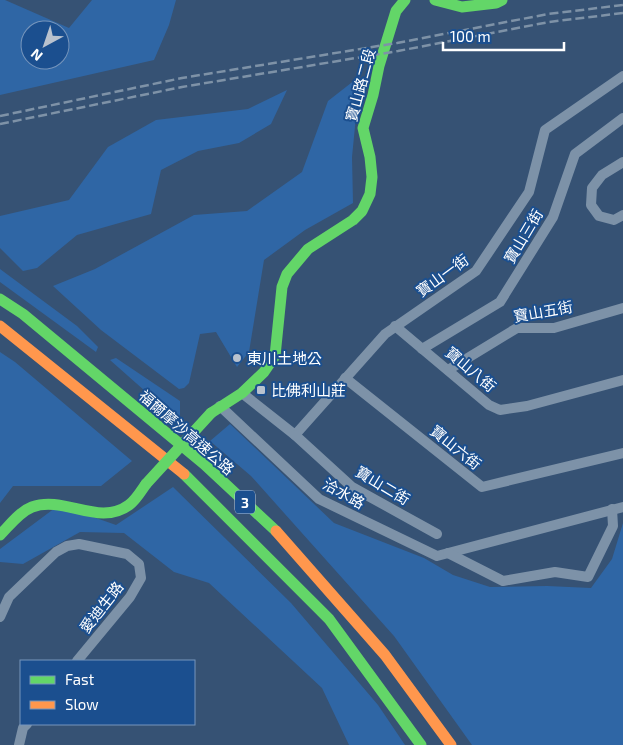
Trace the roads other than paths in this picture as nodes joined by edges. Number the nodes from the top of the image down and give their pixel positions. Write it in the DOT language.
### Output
graph roads {
  1 [pos="405,0"];
  2 [pos="435,0"];
  3 [pos="502,0"];
  4 [pos="623,76"];
  5 [pos="623,118"];
  6 [pos="623,162"];
  7 [pos="623,215"];
  8 [pos="0,299"];
  9 [pos="623,308"];
  10 [pos="0,326"];
  11 [pos="395,326"];
  12 [pos="422,348"];
  13 [pos="448,370"];
  14 [pos="345,378"];
  15 [pos="623,380"];
  16 [pos="242,393"];
  17 [pos="216,410"];
  18 [pos="295,435"];
  19 [pos="623,453"];
  20 [pos="623,507"];
  21 [pos="612,509"];
  22 [pos="0,534"];
  23 [pos="437,534"];
  24 [pos="448,553"];
  25 [pos="0,617"];
  26 [pos="78,660"];
  27 [pos="25,725"];
  28 [pos="19,745"];
  29 [pos="421,745"];
  30 [pos="451,745"];
  1 -- 16 [label="main road, 寶山路二段"];
  2 -- 3 [label="main road"];
  4 -- 11 [label="street, 寶山一街"];
  5 -- 12 [label="street, 寶山三街"];
  6 -- 7 [label="street"];
  8 -- 30 [label="main road, 福爾摩沙高速公路 / 3"];
  9 -- 13 [label="street, 寶山五街"];
  10 -- 29 [label="main road, 3"];
  11 -- 12 [label="street, 寶山八街"];
  11 -- 14 [label="street, 寶山一街"];
  12 -- 13 [label="street, 寶山八街"];
  13 -- 15 [label="street, 寶山八街"];
  14 -- 18 [label="street, 寶山一街"];
  14 -- 19 [label="street, 寶山六街"];
  16 -- 17 [label="main road, 寶山路二段"];
  16 -- 18 [label="street"];
  17 -- 22 [label="main road, 寶山路二段, bridge"];
  17 -- 24 [label="street, 洽水路"];
  18 -- 23 [label="street, 寶山二街"];
  20 -- 21 [label="street, 洽水路"];
  21 -- 24 [label="street, 洽水路"];
  21 -- 24 [label="street, 洽水路"];
  25 -- 26 [label="street, 愛迪生路"];
  27 -- 28 [label="street"];
}
